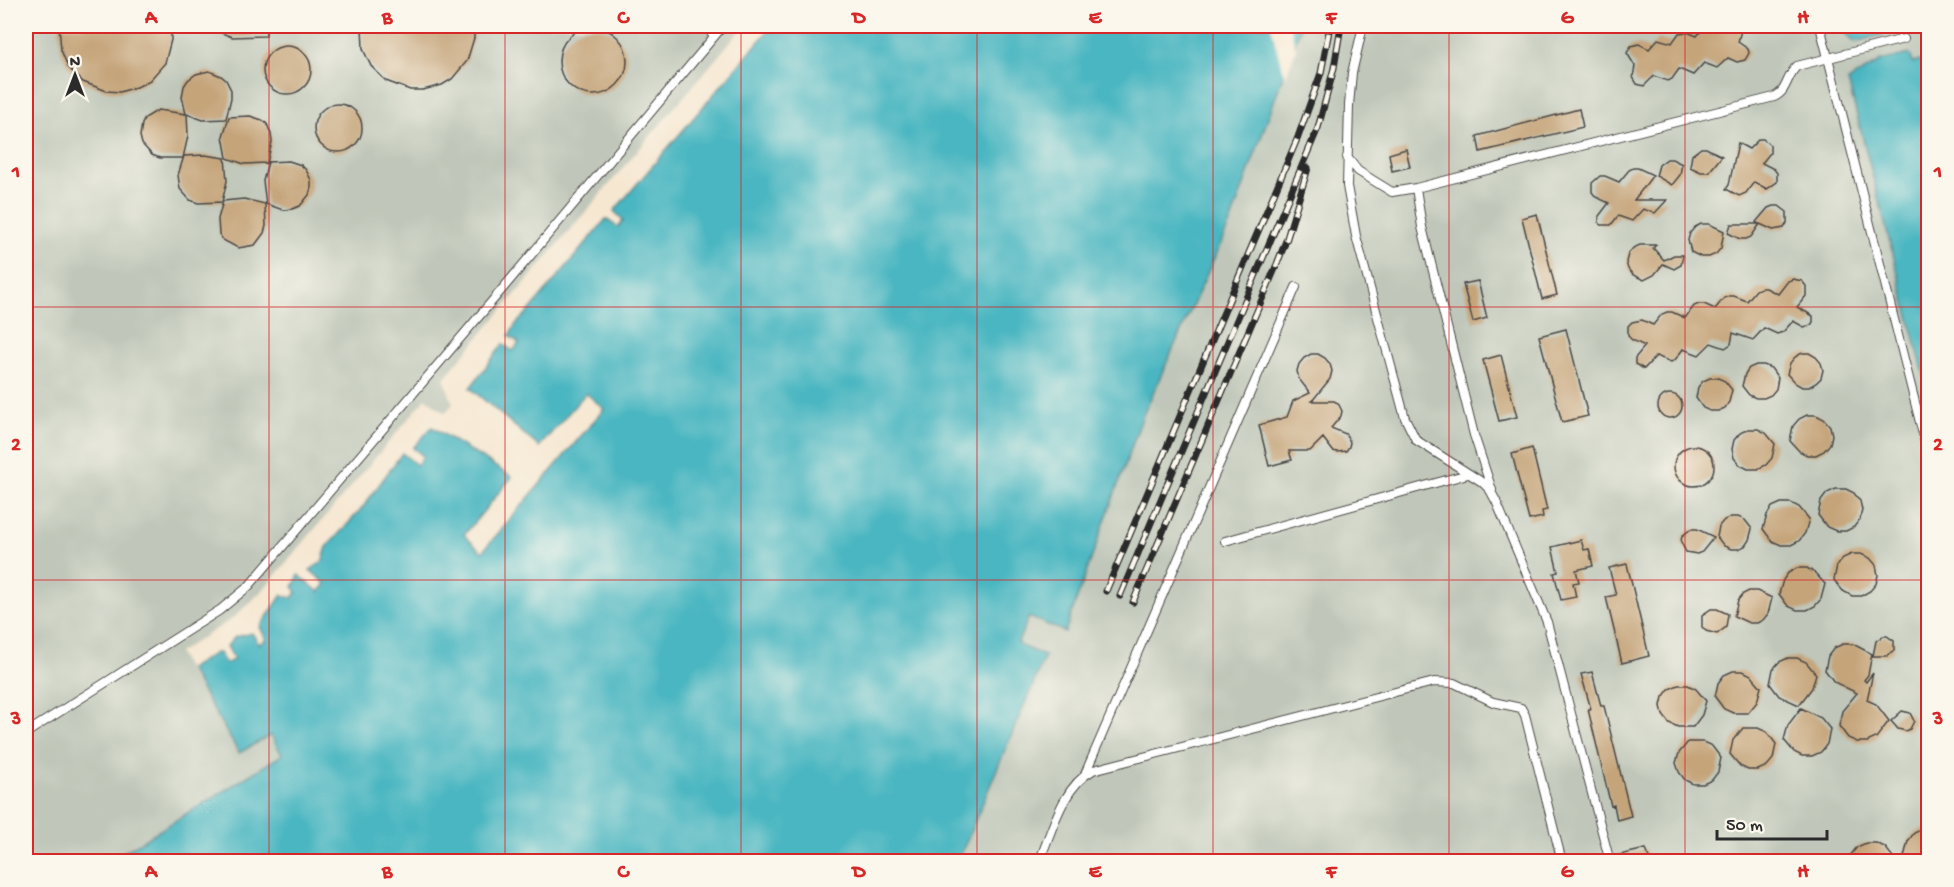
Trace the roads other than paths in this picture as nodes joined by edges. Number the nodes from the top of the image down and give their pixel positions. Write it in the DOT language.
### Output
graph roads {
  1 [pos="705,26"];
  2 [pos="723,26"];
  3 [pos="1363,26"];
  4 [pos="1820,26"];
  5 [pos="714,36"];
  6 [pos="1904,39"];
  7 [pos="1828,58"];
  8 [pos="1347,156"];
  9 [pos="1416,188"];
  10 [pos="1296,287"];
  11 [pos="1929,454"];
  12 [pos="1468,474"];
  13 [pos="1496,501"];
  14 [pos="1225,541"];
  15 [pos="26,733"];
  16 [pos="1085,774"];
  17 [pos="1039,861"];
  18 [pos="1562,861"];
  19 [pos="1610,861"];
  1 -- 5 [label="lane"];
  2 -- 5 [label="lane"];
  3 -- 8 [label="lane"];
  4 -- 7 [label="lane"];
  5 -- 15 [label="lane"];
  6 -- 7 [label="lane"];
  7 -- 9 [label="lane"];
  7 -- 11 [label="lane"];
  8 -- 9 [label="lane"];
  8 -- 12 [label="lane"];
  9 -- 13 [label="lane"];
  10 -- 16 [label="lane"];
  12 -- 13 [label="lane"];
  12 -- 14 [label="lane"];
  13 -- 19 [label="lane"];
  16 -- 17 [label="lane"];
  16 -- 18 [label="lane"];
}
